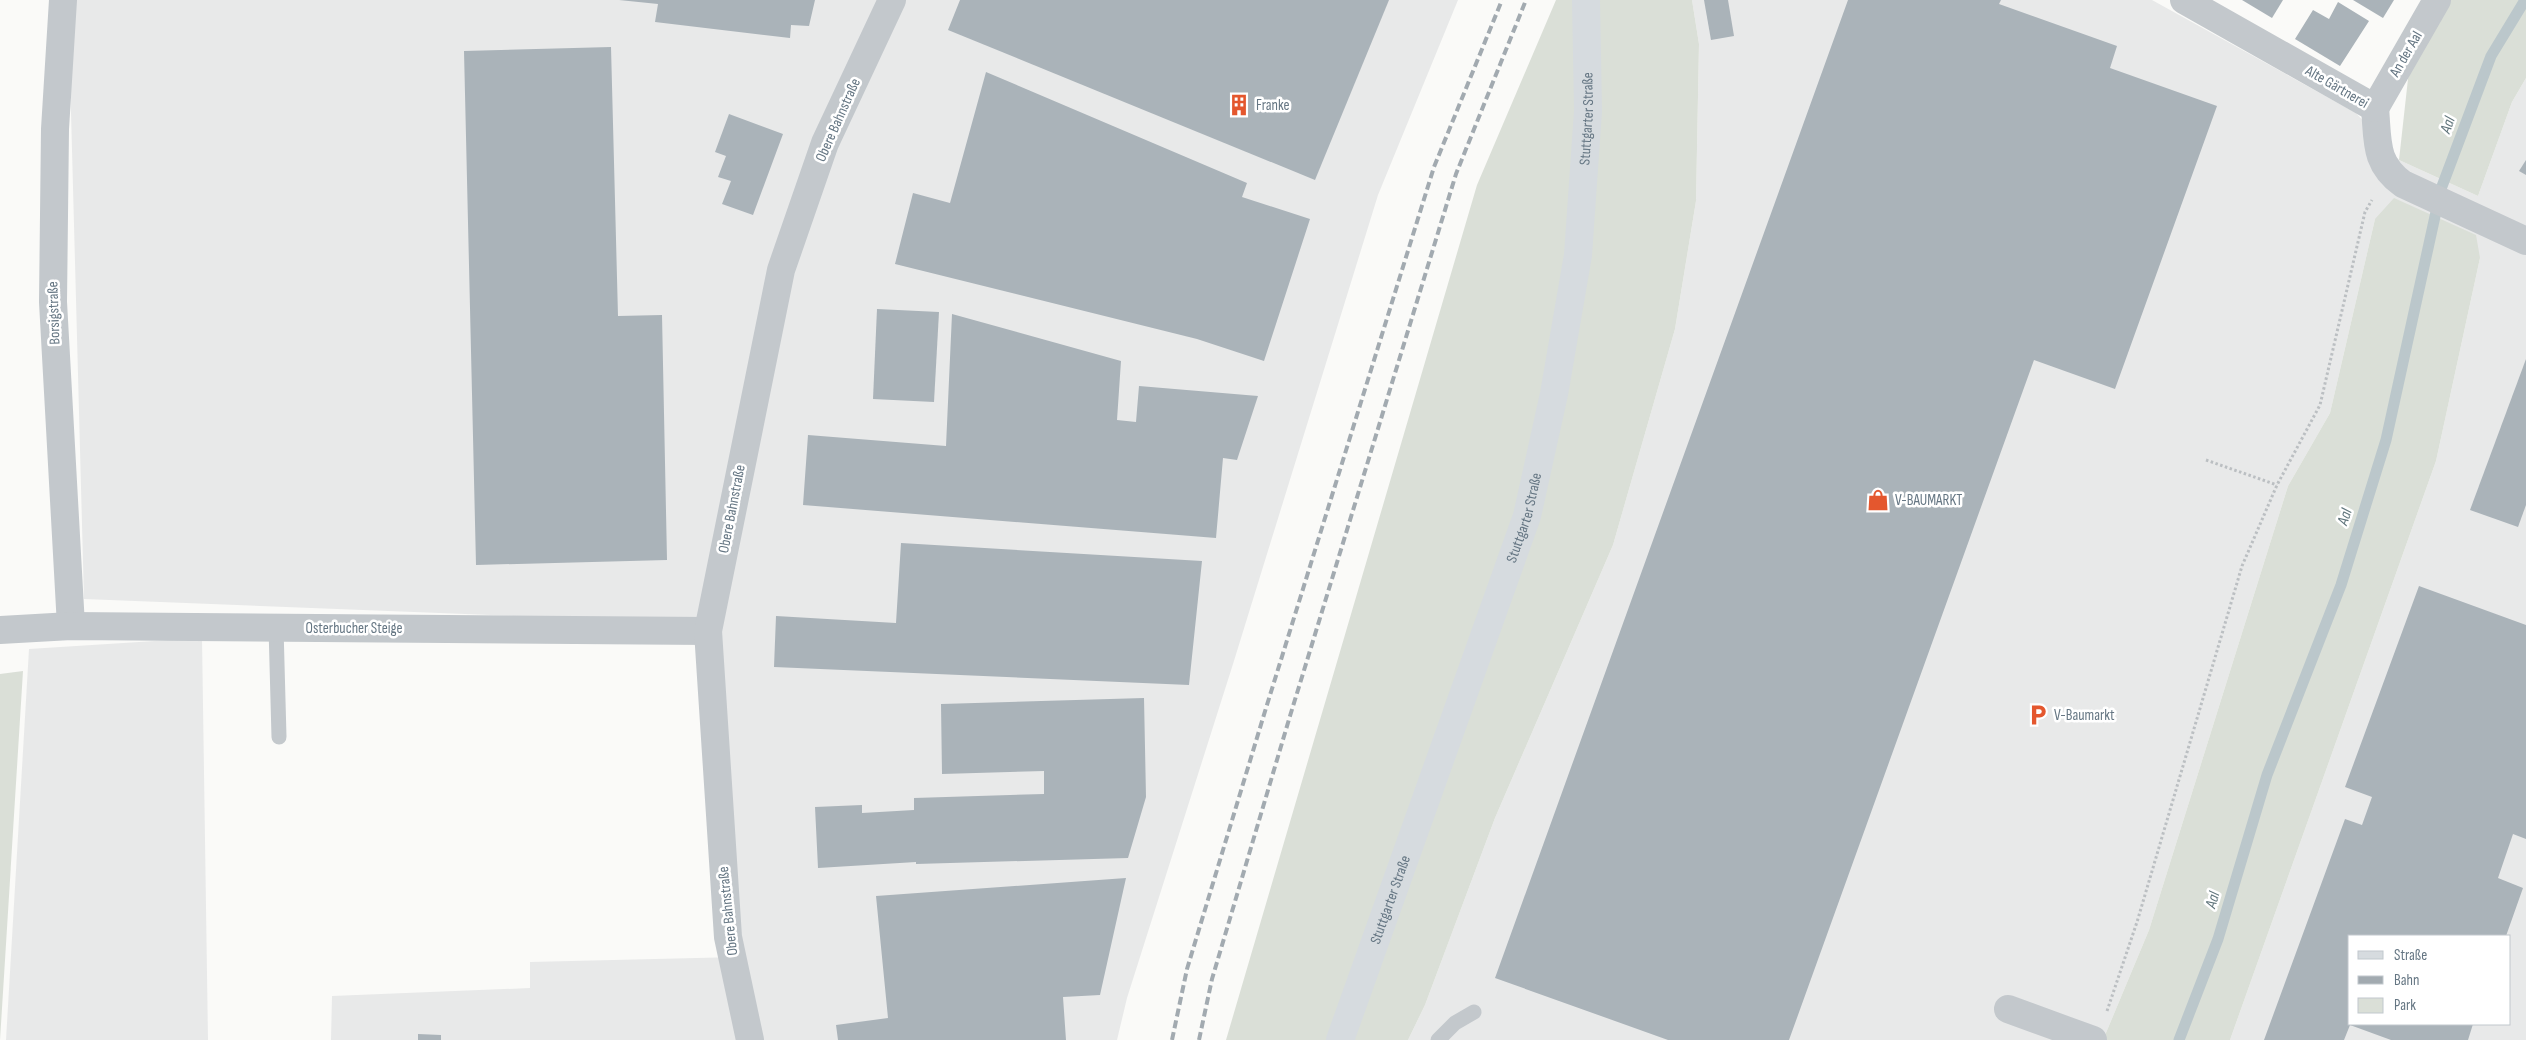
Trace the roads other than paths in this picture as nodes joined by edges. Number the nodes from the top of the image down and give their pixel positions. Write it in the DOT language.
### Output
graph roads {
  1 [pos="63,0"];
  2 [pos="892,0"];
  3 [pos="1586,0"];
  4 [pos="2184,0"];
  5 [pos="2437,0"];
  6 [pos="2375,108"];
  7 [pos="2526,241"];
  8 [pos="71,626"];
  9 [pos="276,627"];
  10 [pos="0,630"];
  11 [pos="708,631"];
  12 [pos="279,737"];
  13 [pos="2008,1009"];
  14 [pos="1474,1012"];
  15 [pos="750,1040"];
  16 [pos="1342,1040"];
  17 [pos="1438,1040"];
  18 [pos="2093,1040"];
  1 -- 8 [label="street, Borsigstraße"];
  2 -- 11 [label="street, Obere Bahnstraße"];
  3 -- 16 [label="main road, Stuttgarter Straße"];
  4 -- 6 [label="street, Alte Gärtnerei"];
  5 -- 6 [label="street, An der Aal"];
  6 -- 7 [label="street, Alte Gärtnerei"];
  8 -- 9 [label="street, Osterbucher Steige"];
  8 -- 10 [label="street, Osterbucher Steige"];
  9 -- 11 [label="street, Osterbucher Steige"];
  9 -- 12 [label="lane"];
  11 -- 15 [label="street, Obere Bahnstraße"];
  13 -- 18 [label="street"];
  14 -- 17 [label="lane"];
}
